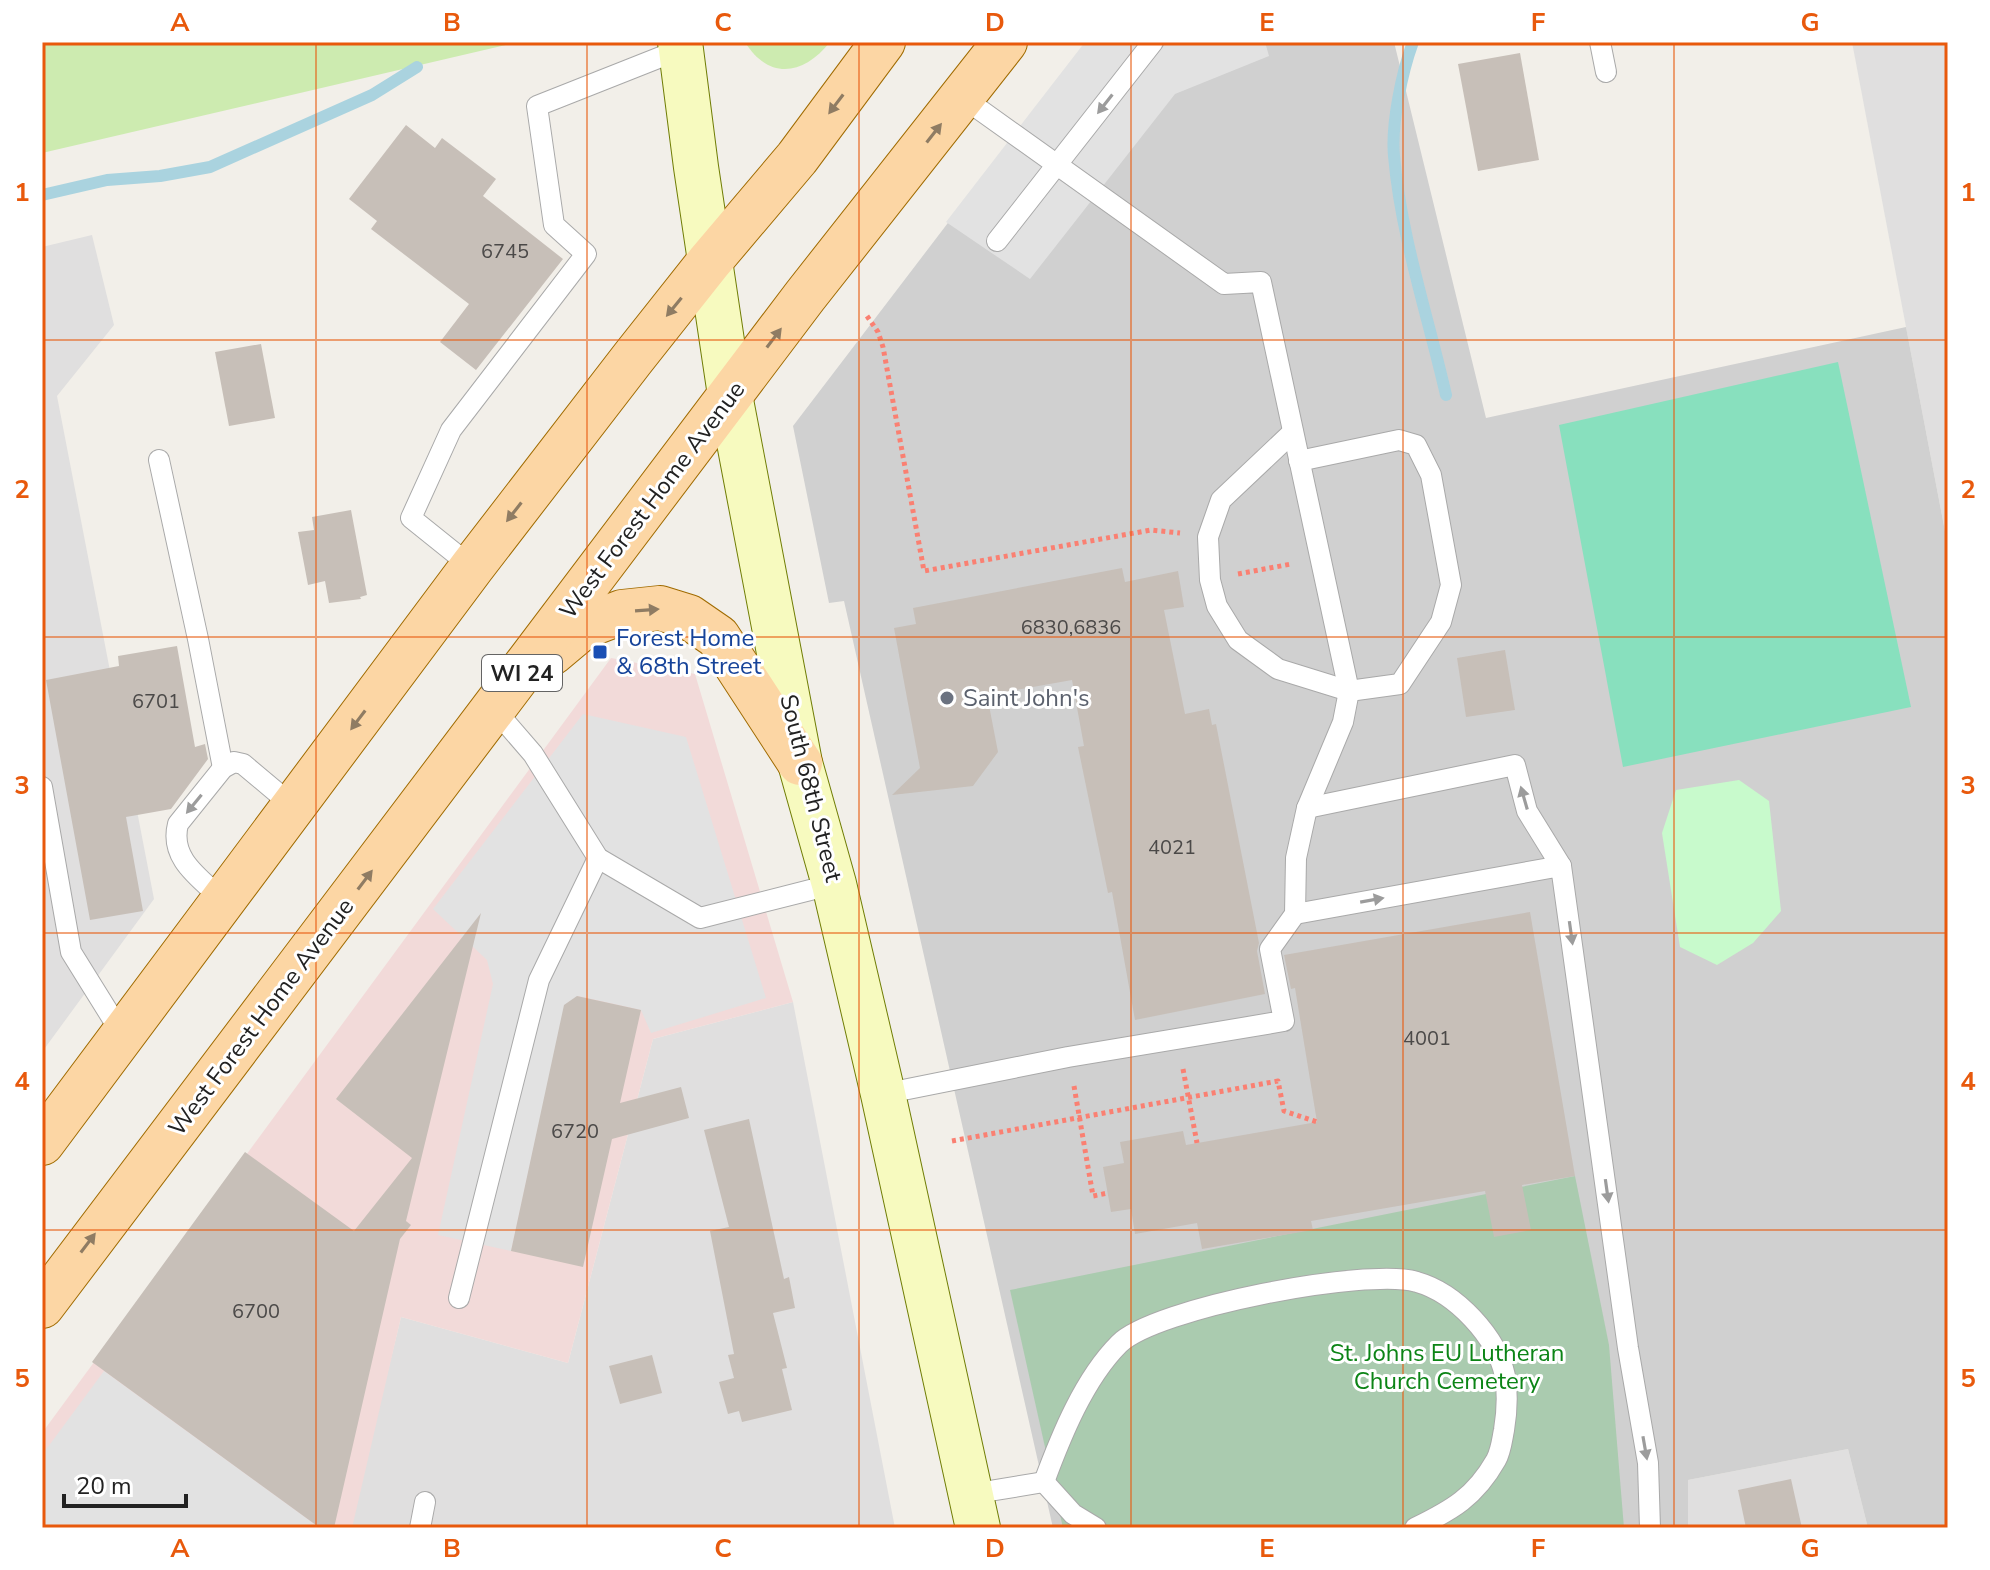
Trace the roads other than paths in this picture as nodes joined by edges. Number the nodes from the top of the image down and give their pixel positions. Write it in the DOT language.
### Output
graph roads {
  1 [pos="883,42"];
  2 [pos="1005,42"];
  3 [pos="1153,42"];
  4 [pos="1600,42"];
  5 [pos="681,45"];
  6 [pos="1606,72"];
  7 [pos="962,97"];
  8 [pos="1057,165"];
  9 [pos="997,241"];
  10 [pos="709,262"];
  11 [pos="730,395"];
  12 [pos="1293,432"];
  13 [pos="159,460"];
  14 [pos="1299,461"];
  15 [pos="472,567"];
  16 [pos="1349,691"];
  17 [pos="503,699"];
  18 [pos="800,763"];
  19 [pos="223,768"];
  20 [pos="42,787"];
  21 [pos="293,806"];
  22 [pos="1307,808"];
  23 [pos="598,858"];
  24 [pos="1561,866"];
  25 [pos="834,884"];
  26 [pos="223,900"];
  27 [pos="1295,914"];
  28 [pos="122,1034"];
  29 [pos="883,1094"];
  30 [pos="42,1143"];
  31 [pos="459,1298"];
  32 [pos="42,1306"];
  33 [pos="1044,1482"];
  34 [pos="425,1502"];
  35 [pos="974,1511"];
  36 [pos="420,1528"];
  37 [pos="1096,1528"];
  38 [pos="1415,1528"];
  39 [pos="1650,1528"];
  1 -- 10 [label="main road, one-way"];
  2 -- 7 [label="main road, West Forest Home Avenue / WI 24"];
  3 -- 8 [label="lane, one-way"];
  4 -- 6 [label="lane"];
  5 -- 10 [label="street, South 68th Street"];
  5 -- 15 [label="lane"];
  7 -- 8 [label="lane"];
  11 -- 7 [label="main road, West Forest Home Avenue / WI 24, one-way"];
  8 -- 9 [label="lane"];
  8 -- 12 [label="lane"];
  10 -- 11 [label="street, South 68th Street"];
  10 -- 15 [label="main road, one-way"];
  11 -- 17 [label="main road, West Forest Home Avenue / WI 24"];
  11 -- 18 [label="street, South 68th Street"];
  12 -- 14 [label="lane"];
  12 -- 16 [label="lane"];
  13 -- 19 [label="lane"];
  14 -- 16 [label="lane"];
  14 -- 16 [label="lane"];
  15 -- 21 [label="main road, one-way"];
  16 -- 22 [label="lane"];
  17 -- 18 [label="main road, one-way"];
  17 -- 23 [label="lane"];
  32 -- 17 [label="main road, West Forest Home Avenue / WI 24, one-way"];
  18 -- 25 [label="street, South 68th Street"];
  19 -- 21 [label="lane"];
  19 -- 26 [label="lane, one-way"];
  20 -- 28 [label="lane"];
  21 -- 26 [label="main road"];
  24 -- 22 [label="lane, one-way"];
  22 -- 27 [label="lane"];
  23 -- 25 [label="lane"];
  23 -- 31 [label="lane"];
  27 -- 24 [label="lane, one-way"];
  24 -- 39 [label="lane, one-way"];
  25 -- 29 [label="street, South 68th Street"];
  26 -- 28 [label="main road"];
  27 -- 29 [label="lane"];
  28 -- 30 [label="main road"];
  29 -- 35 [label="street, South 68th Street"];
  33 -- 35 [label="lane"];
  33 -- 37 [label="lane"];
  33 -- 38 [label="lane"];
  34 -- 36 [label="lane"];
}
